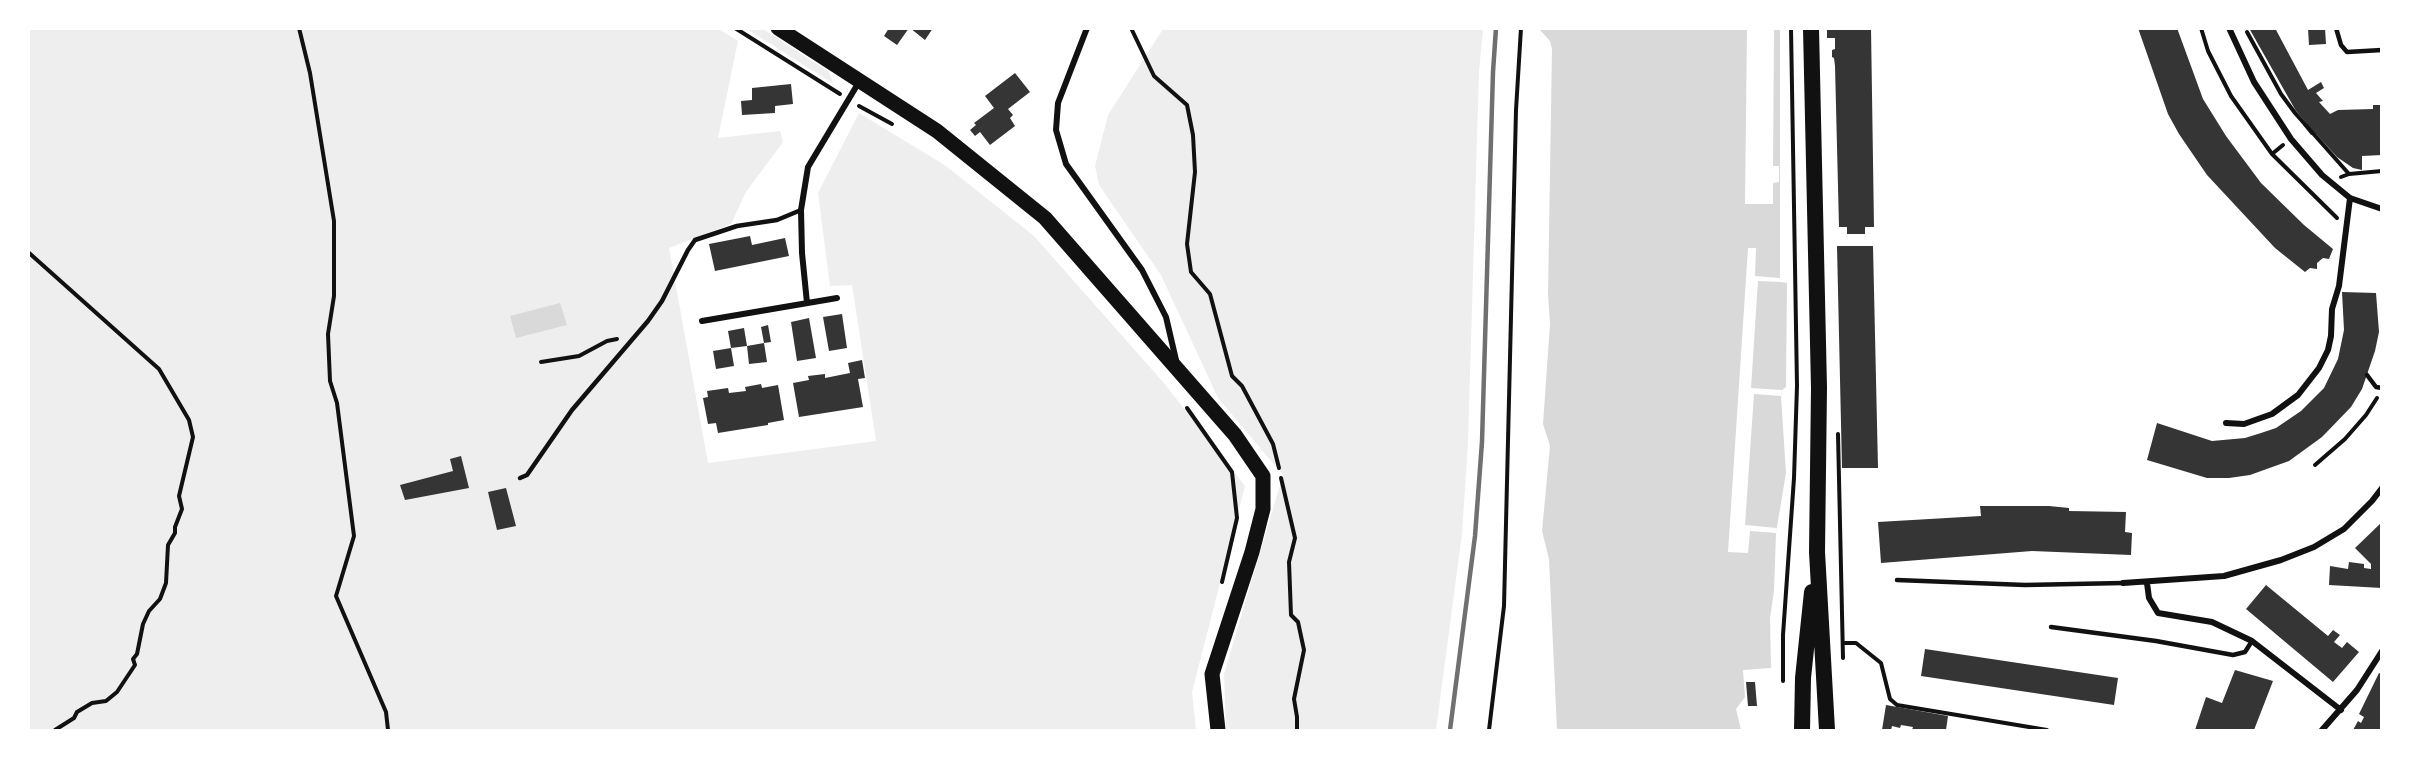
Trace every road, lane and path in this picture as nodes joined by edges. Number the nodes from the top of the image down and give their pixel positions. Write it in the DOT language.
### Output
graph roads {
  1 [pos="299,28"];
  2 [pos="735,28"];
  3 [pos="778,28"];
  4 [pos="1087,28"];
  5 [pos="1131,28"];
  6 [pos="1521,28"];
  7 [pos="1791,28"];
  8 [pos="1811,28"];
  9 [pos="2201,28"];
  10 [pos="2229,28"];
  11 [pos="2245,28"];
  12 [pos="2337,28"];
  13 [pos="2382,50"];
  14 [pos="859,81"];
  15 [pos="848,99"];
  16 [pos="893,125"];
  17 [pos="2382,171"];
  18 [pos="2350,198"];
  19 [pos="2382,209"];
  20 [pos="801,210"];
  21 [pos="2331,214"];
  22 [pos="28,252"];
  23 [pos="837,298"];
  24 [pos="807,303"];
  25 [pos="702,321"];
  26 [pos="635,335"];
  27 [pos="542,362"];
  28 [pos="1177,367"];
  29 [pos="2367,375"];
  30 [pos="2382,388"];
  31 [pos="1183,403"];
  32 [pos="2226,423"];
  33 [pos="2315,465"];
  34 [pos="520,478"];
  35 [pos="2382,488"];
  36 [pos="1817,552"];
  37 [pos="1897,580"];
  38 [pos="2123,583"];
  39 [pos="2147,583"];
  40 [pos="1221,588"];
  41 [pos="2051,627"];
  42 [pos="2252,641"];
  43 [pos="1843,643"];
  44 [pos="2382,651"];
  45 [pos="1783,683"];
  46 [pos="2341,710"];
  47 [pos="2326,729"];
  48 [pos="55,730"];
  49 [pos="388,730"];
  50 [pos="1218,730"];
  51 [pos="1297,730"];
  52 [pos="1489,730"];
  53 [pos="1802,730"];
  54 [pos="1827,730"];
  55 [pos="2047,730"];
  1 -- 49 [label="path"];
  2 -- 15 [label="path"];
  3 -- 14 [label="main road"];
  4 -- 28 [label="street"];
  5 -- 51 [label="path"];
  6 -- 52 [label="path"];
  7 -- 45 [label="path"];
  8 -- 36 [label="highway"];
  9 -- 21 [label="path"];
  10 -- 18 [label="street"];
  11 -- 17 [label="path"];
  12 -- 13 [label="lane"];
  14 -- 15 [label="street"];
  14 -- 28 [label="main road"];
  15 -- 16 [label="path"];
  15 -- 20 [label="street"];
  18 -- 19 [label="street"];
  18 -- 32 [label="street"];
  20 -- 24 [label="street"];
  20 -- 26 [label="lane"];
  22 -- 48 [label="path"];
  23 -- 24 [label="street"];
  24 -- 25 [label="street"];
  26 -- 27 [label="path"];
  26 -- 34 [label="lane"];
  28 -- 50 [label="main road"];
  29 -- 30 [label="lane"];
  30 -- 33 [label="path"];
  31 -- 40 [label="path"];
  35 -- 39 [label="street"];
  36 -- 53 [label="highway"];
  36 -- 54 [label="highway"];
  37 -- 38 [label="lane"];
  38 -- 39 [label="street"];
  39 -- 42 [label="street"];
  41 -- 42 [label="lane"];
  42 -- 46 [label="street"];
  43 -- 55 [label="path"];
  44 -- 46 [label="street"];
  46 -- 47 [label="street"];
}
